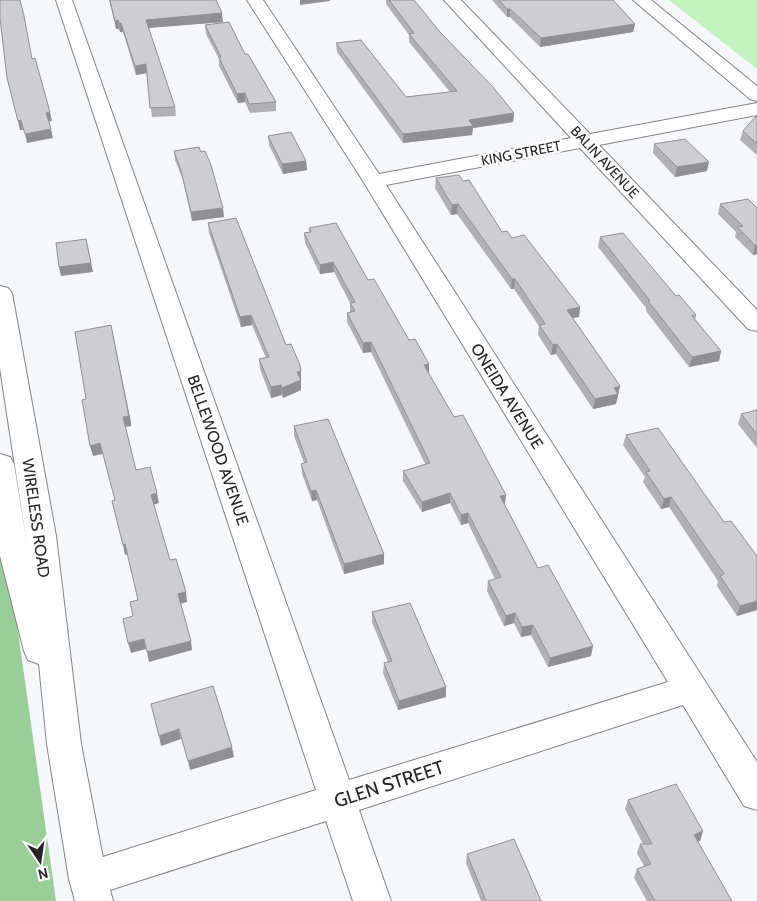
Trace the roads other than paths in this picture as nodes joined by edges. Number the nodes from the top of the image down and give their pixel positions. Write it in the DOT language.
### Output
graph roads {
  1 [pos="64,0"];
  2 [pos="255,0"];
  3 [pos="452,0"];
  4 [pos="641,0"];
  5 [pos="757,95"];
  6 [pos="757,109"];
  7 [pos="585,141"];
  8 [pos="373,181"];
  9 [pos="0,293"];
  10 [pos="757,324"];
  11 [pos="0,464"];
  12 [pos="690,689"];
  13 [pos="64,744"];
  14 [pos="757,794"];
  15 [pos="338,800"];
  16 [pos="90,894"];
  17 [pos="372,901"];
  1 -- 15 [label="street, BELLEWOOD AVENUE"];
  2 -- 8 [label="street, ONEIDA AVENUE"];
  3 -- 7 [label="street, BALIN AVENUE"];
  4 -- 5 [label="street"];
  6 -- 7 [label="street, KING STREET"];
  7 -- 8 [label="street, KING STREET"];
  7 -- 10 [label="street, BALIN AVENUE"];
  8 -- 12 [label="street, ONEIDA AVENUE"];
  9 -- 13 [label="street, WIRELESS ROAD"];
  11 -- 13 [label="street, WIRELESS ROAD"];
  12 -- 14 [label="street, ONEIDA AVENUE"];
  12 -- 15 [label="street, GLEN STREET"];
  13 -- 16 [label="street, WIRELESS ROAD"];
  15 -- 16 [label="street, GLEN STREET"];
  15 -- 17 [label="street, BELLEWOOD AVENUE"];
}
